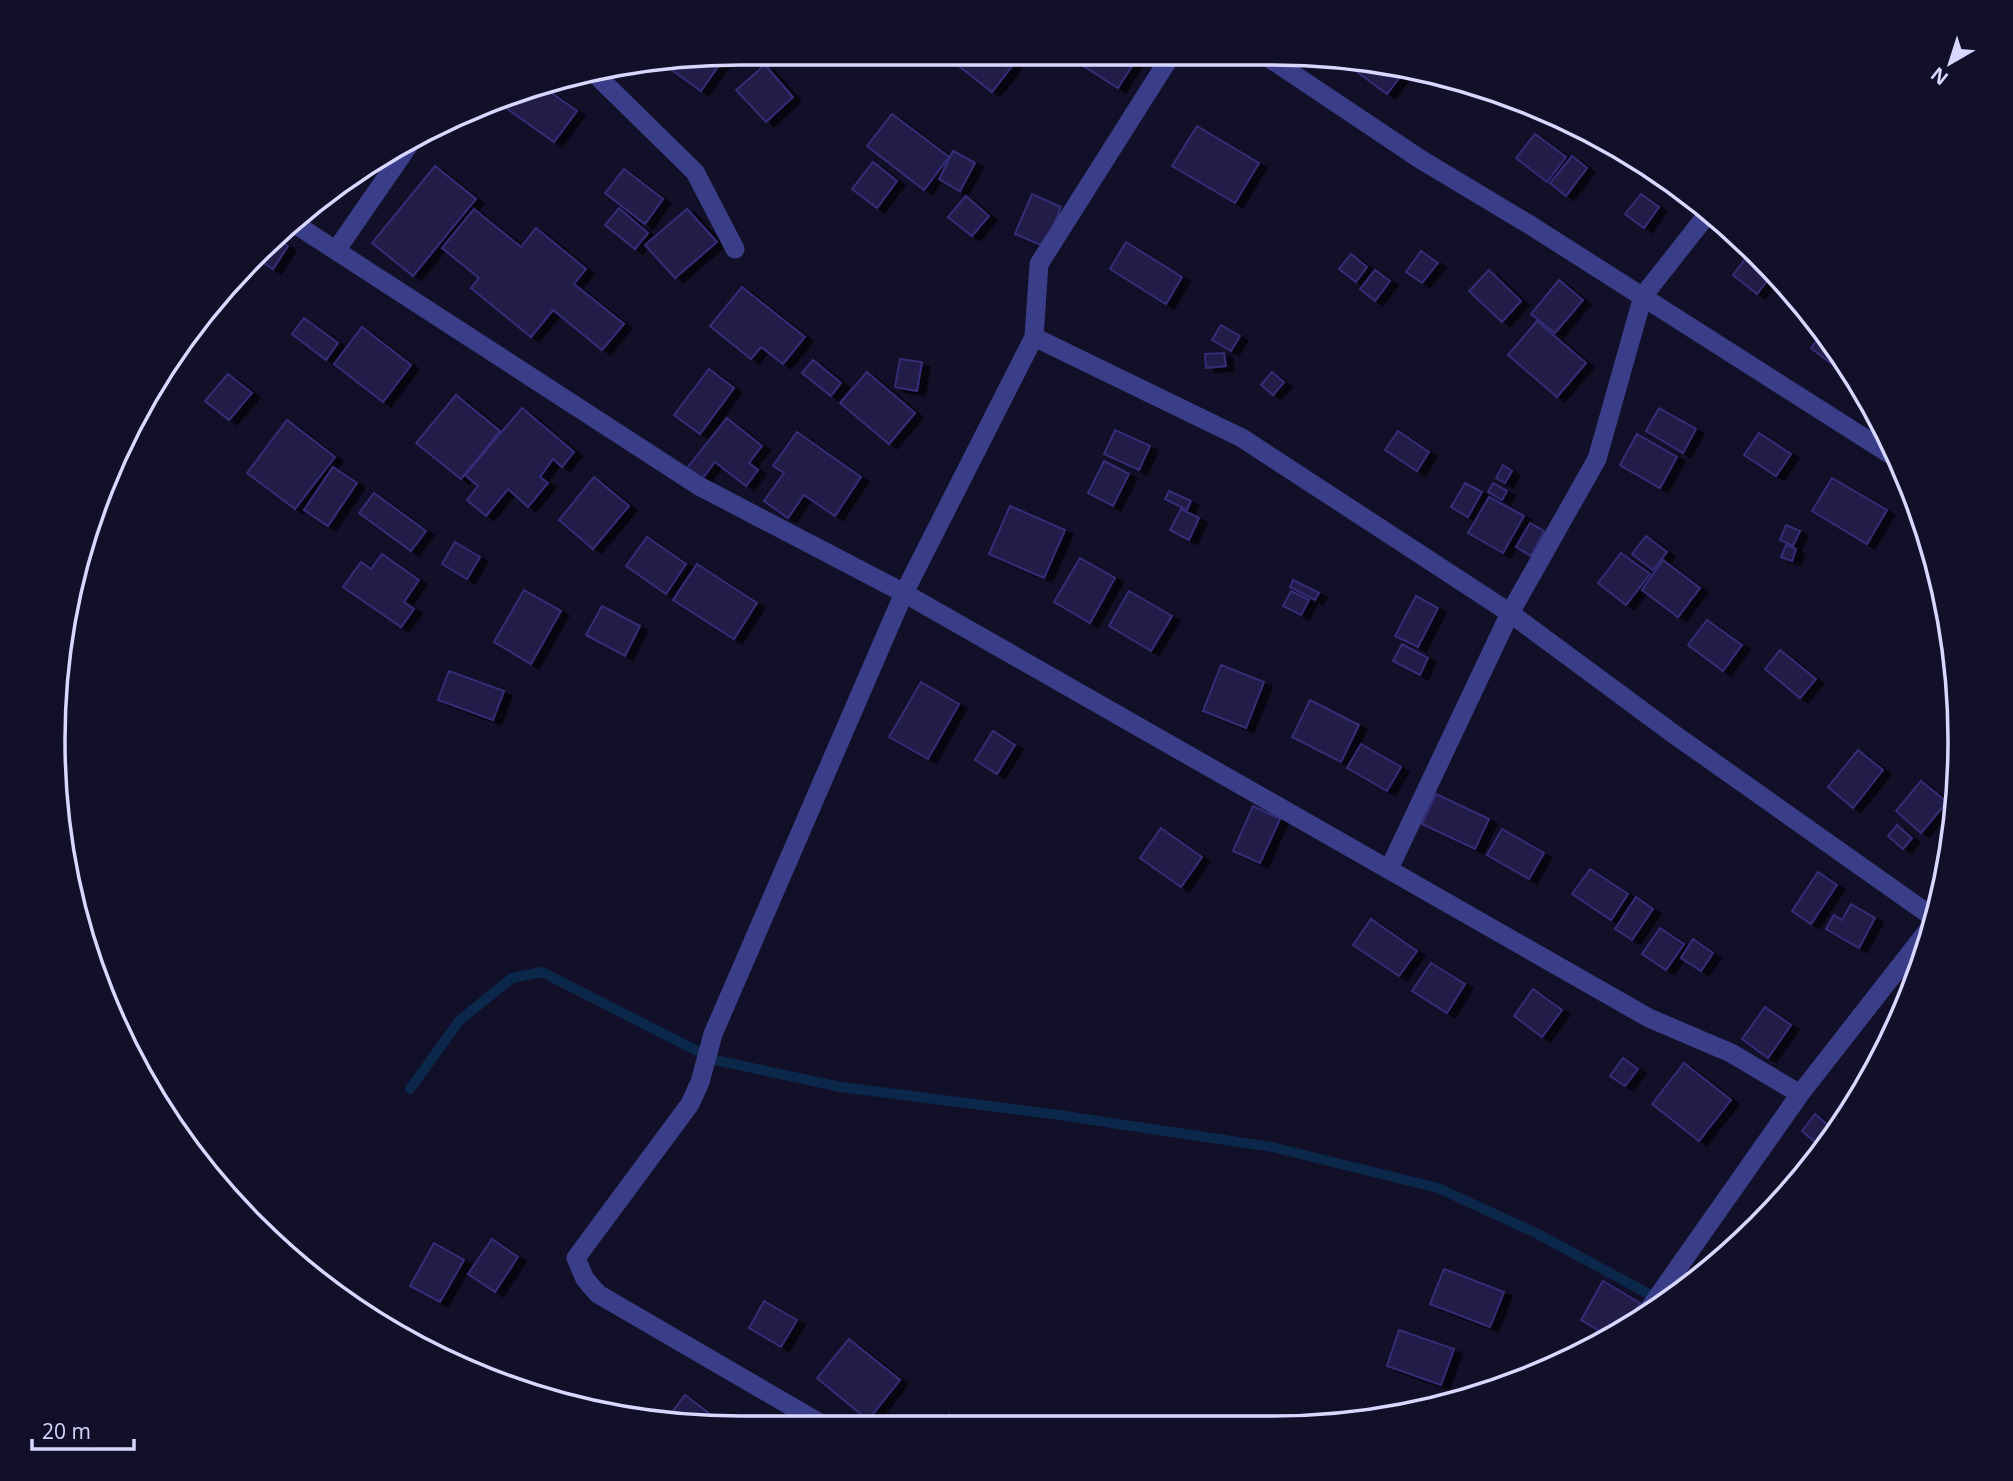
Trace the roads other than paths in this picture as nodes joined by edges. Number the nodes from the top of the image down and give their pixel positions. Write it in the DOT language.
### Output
graph roads {
  1 [pos="1165,65"];
  2 [pos="1280,65"];
  3 [pos="601,80"];
  4 [pos="401,156"];
  5 [pos="1703,220"];
  6 [pos="301,227"];
  7 [pos="337,249"];
  8 [pos="735,249"];
  9 [pos="1643,296"];
  10 [pos="1034,337"];
  11 [pos="1882,449"];
  12 [pos="904,593"];
  13 [pos="1510,613"];
  14 [pos="1390,869"];
  15 [pos="1926,912"];
  16 [pos="1915,948"];
  17 [pos="1800,1094"];
  18 [pos="1664,1291"];
  19 [pos="808,1416"];
  1 -- 10 [label="street"];
  2 -- 9 [label="street"];
  3 -- 8 [label="street"];
  4 -- 7 [label="street"];
  5 -- 9 [label="street"];
  6 -- 7 [label="street"];
  7 -- 12 [label="street"];
  9 -- 11 [label="street"];
  9 -- 13 [label="street"];
  10 -- 12 [label="street"];
  10 -- 13 [label="street"];
  12 -- 14 [label="street"];
  12 -- 19 [label="street"];
  13 -- 14 [label="street"];
  13 -- 15 [label="street"];
  14 -- 17 [label="street"];
  16 -- 17 [label="street"];
  17 -- 18 [label="street"];
}
